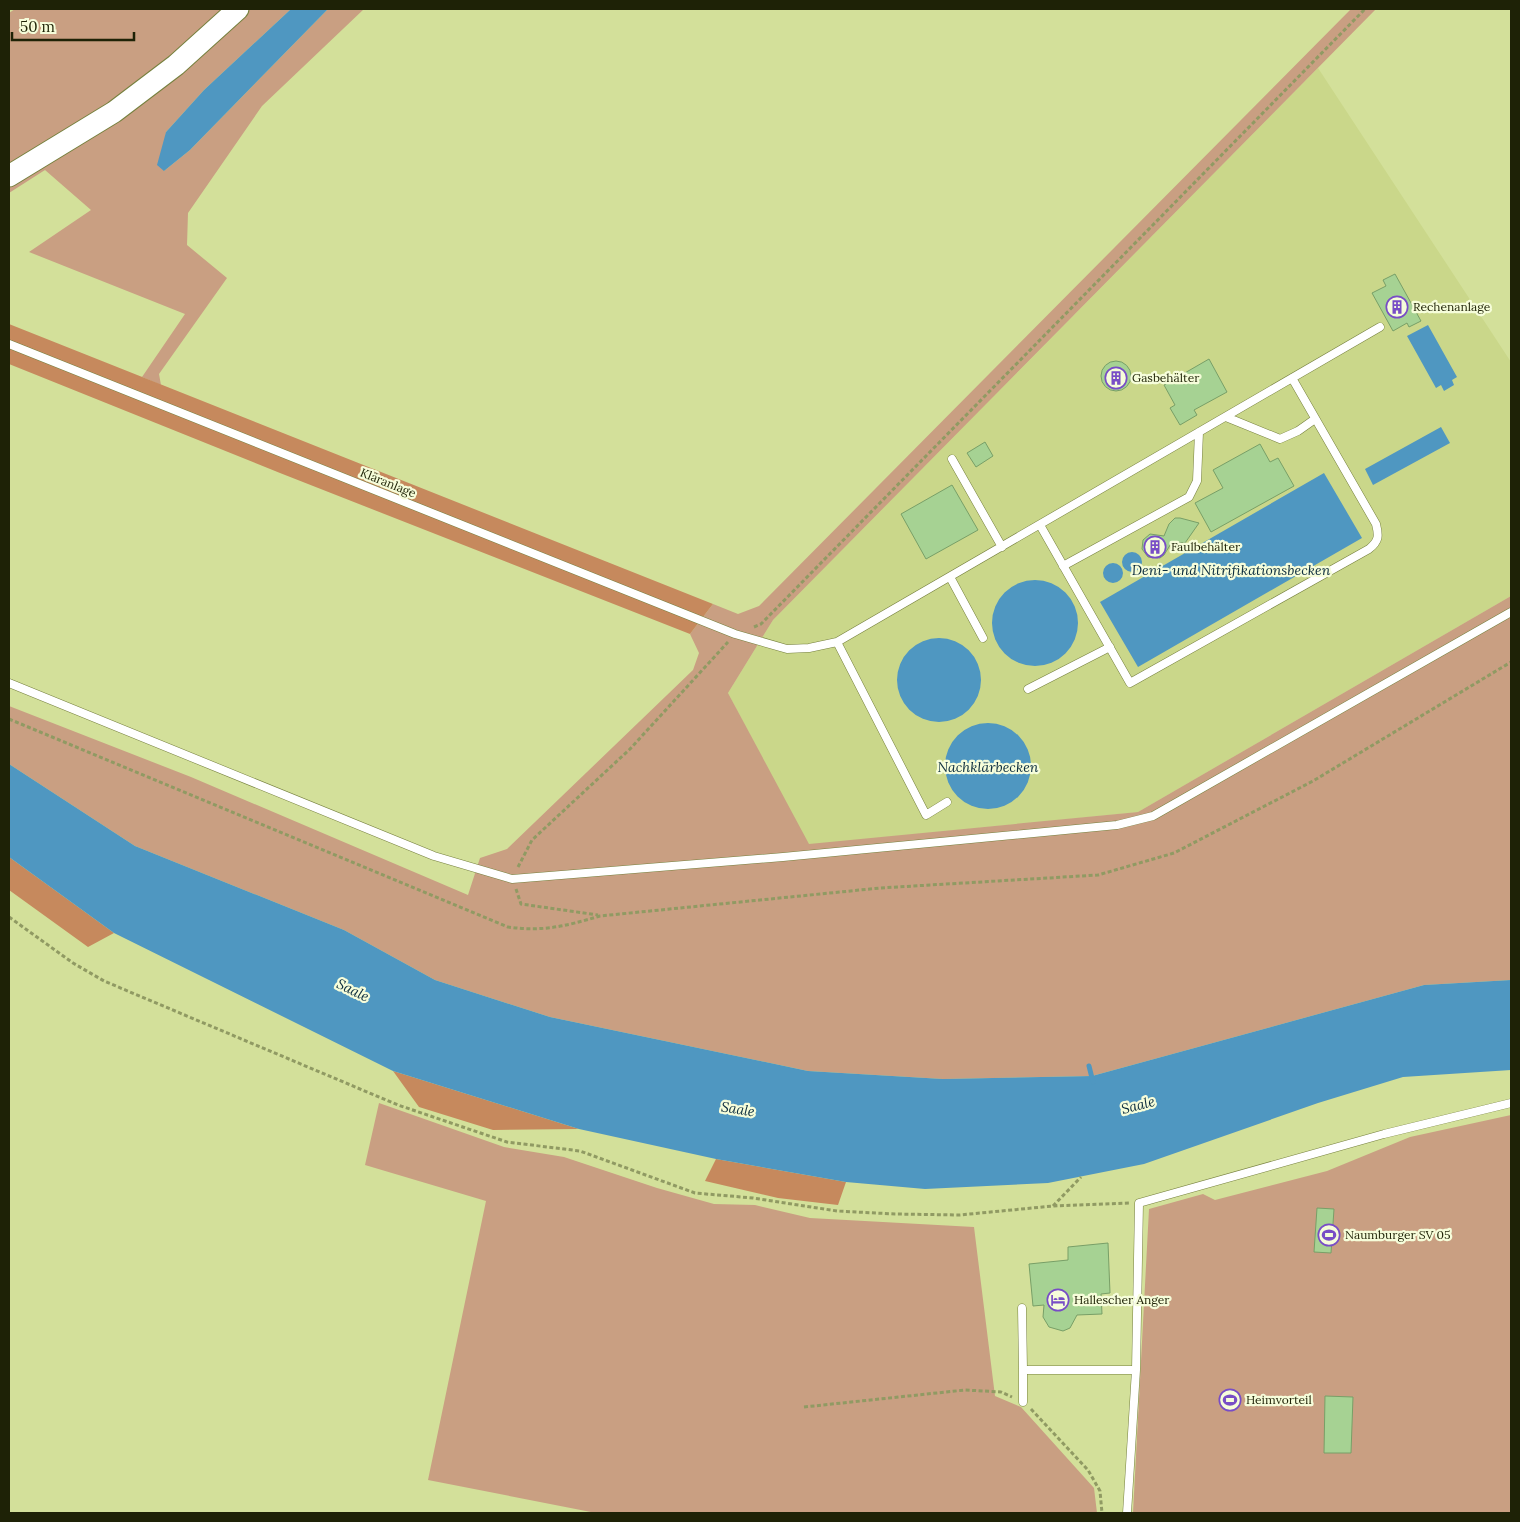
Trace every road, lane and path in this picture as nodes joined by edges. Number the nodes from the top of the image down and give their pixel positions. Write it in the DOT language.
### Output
graph roads {
  1 [pos="238,9"];
  2 [pos="1365,9"];
  3 [pos="9,176"];
  4 [pos="1380,327"];
  5 [pos="9,344"];
  6 [pos="1292,378"];
  7 [pos="1226,416"];
  8 [pos="1315,418"];
  9 [pos="1199,432"];
  10 [pos="952,459"];
  11 [pos="1040,525"];
  12 [pos="1002,547"];
  13 [pos="1064,566"];
  14 [pos="950,576"];
  15 [pos="1511,612"];
  16 [pos="735,634"];
  17 [pos="982,638"];
  18 [pos="838,642"];
  19 [pos="1110,646"];
  20 [pos="1511,662"];
  21 [pos="9,683"];
  22 [pos="1028,689"];
  23 [pos="9,719"];
  24 [pos="947,802"];
  25 [pos="512,879"];
  26 [pos="600,916"];
  27 [pos="9,917"];
  28 [pos="1511,1103"];
  29 [pos="1081,1176"];
  30 [pos="1139,1202"];
  31 [pos="1053,1206"];
  32 [pos="1022,1308"];
  33 [pos="1023,1370"];
  34 [pos="1136,1370"];
  35 [pos="1023,1402"];
  36 [pos="804,1407"];
  37 [pos="1102,1513"];
  38 [pos="1127,1513"];
  1 -- 3 [label="street"];
  2 -- 16 [label="path"];
  4 -- 6 [label="lane, Kläranlage"];
  5 -- 16 [label="lane, Kläranlage"];
  6 -- 7 [label="lane, Kläranlage"];
  6 -- 8 [label="lane"];
  7 -- 8 [label="lane"];
  7 -- 9 [label="lane, Kläranlage"];
  8 -- 19 [label="lane"];
  9 -- 11 [label="lane, Kläranlage"];
  9 -- 13 [label="lane"];
  10 -- 12 [label="lane"];
  11 -- 12 [label="lane, Kläranlage"];
  11 -- 13 [label="lane"];
  12 -- 14 [label="lane, Kläranlage"];
  13 -- 19 [label="lane"];
  14 -- 17 [label="lane"];
  14 -- 18 [label="lane, Kläranlage"];
  15 -- 25 [label="lane"];
  16 -- 18 [label="lane, Kläranlage"];
  16 -- 25 [label="path"];
  18 -- 24 [label="lane"];
  19 -- 22 [label="lane"];
  20 -- 26 [label="path"];
  21 -- 25 [label="lane"];
  23 -- 26 [label="path"];
  25 -- 26 [label="path"];
  27 -- 31 [label="path"];
  28 -- 30 [label="lane"];
  29 -- 31 [label="path"];
  30 -- 31 [label="path"];
  30 -- 34 [label="lane"];
  32 -- 33 [label="lane"];
  33 -- 34 [label="lane"];
  33 -- 35 [label="lane"];
  34 -- 38 [label="lane"];
  35 -- 36 [label="path"];
  35 -- 37 [label="path"];
}
